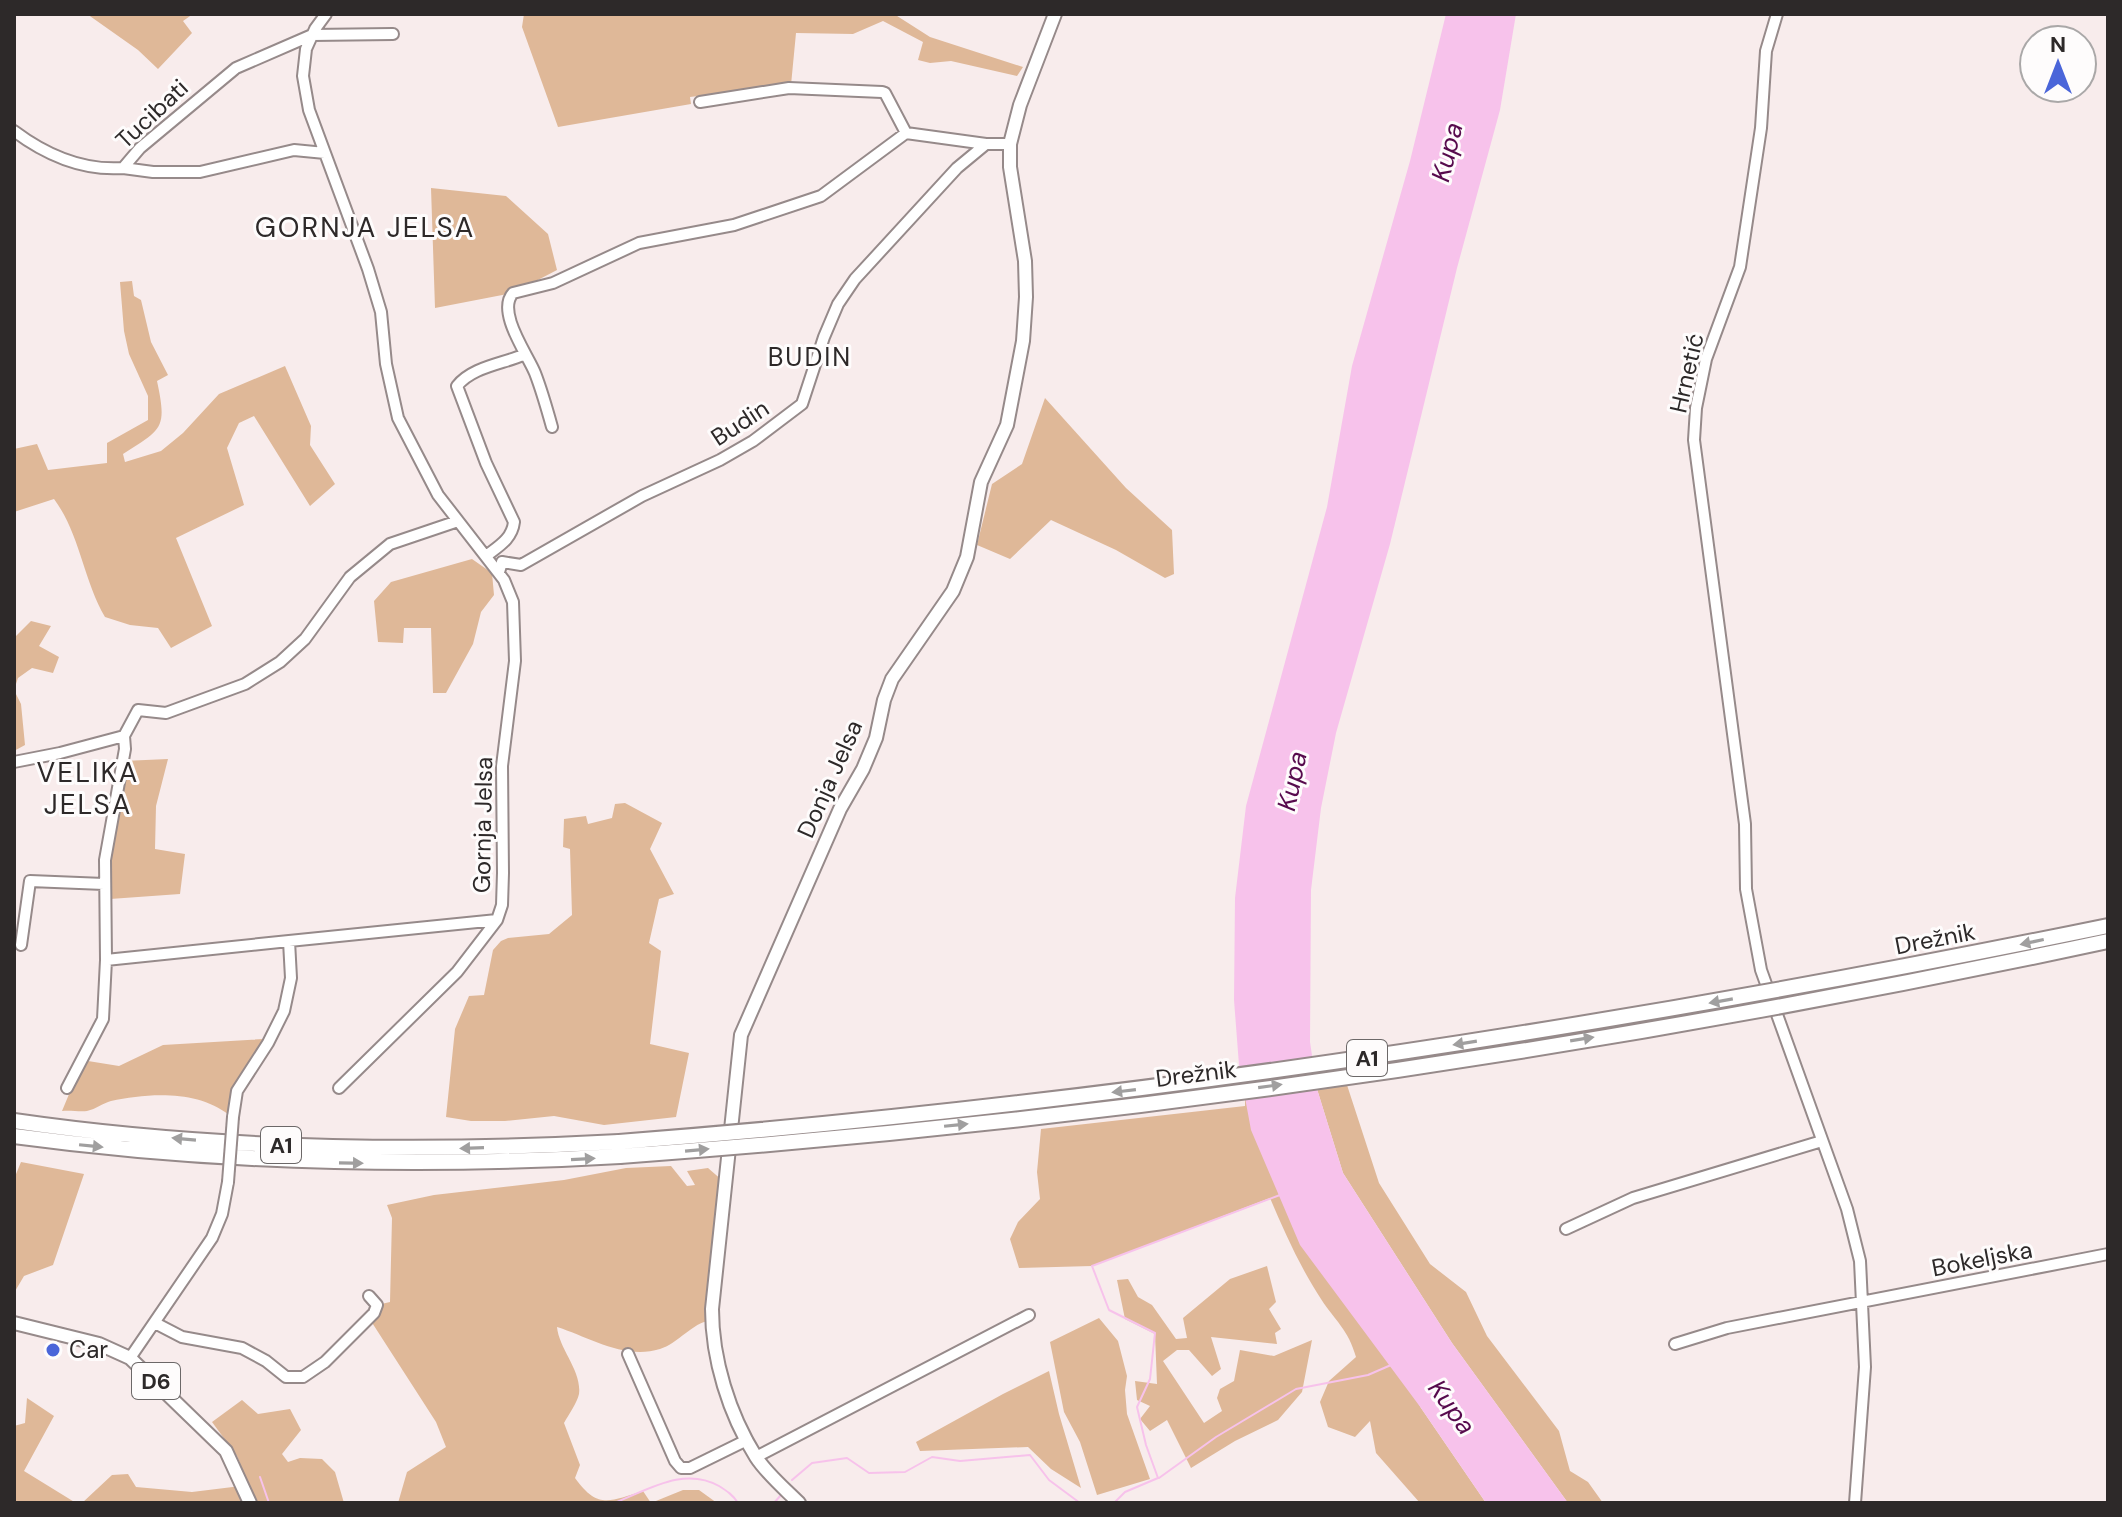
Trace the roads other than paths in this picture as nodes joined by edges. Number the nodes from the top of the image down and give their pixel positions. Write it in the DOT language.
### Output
graph roads {
  1 [pos="326,14"];
  2 [pos="1777,14"];
  3 [pos="1052,15"];
  4 [pos="393,34"];
  5 [pos="312,35"];
  6 [pos="700,102"];
  7 [pos="14,131"];
  8 [pos="906,133"];
  9 [pos="986,144"];
  10 [pos="1010,144"];
  11 [pos="325,153"];
  12 [pos="123,168"];
  13 [pos="523,355"];
  14 [pos="552,427"];
  15 [pos="458,521"];
  16 [pos="486,556"];
  17 [pos="499,572"];
  18 [pos="124,736"];
  19 [pos="14,762"];
  20 [pos="104,884"];
  21 [pos="497,920"];
  22 [pos="2108,926"];
  23 [pos="289,941"];
  24 [pos="2108,941"];
  25 [pos="21,945"];
  26 [pos="106,960"];
  27 [pos="67,1088"];
  28 [pos="339,1088"];
  29 [pos="14,1121"];
  30 [pos="14,1136"];
  31 [pos="1822,1141"];
  32 [pos="619,1149"];
  33 [pos="1566,1229"];
  34 [pos="2108,1254"];
  35 [pos="369,1296"];
  36 [pos="1864,1303"];
  37 [pos="1029,1315"];
  38 [pos="14,1323"];
  39 [pos="155,1323"];
  40 [pos="1675,1344"];
  41 [pos="628,1354"];
  42 [pos="130,1358"];
  43 [pos="747,1440"];
  44 [pos="756,1457"];
  45 [pos="250,1503"];
  46 [pos="799,1503"];
  47 [pos="1855,1503"];
  1 -- 5 [label="street, Gornja Jelsa"];
  2 -- 31 [label="street, Hrnetić"];
  3 -- 10 [label="main road, Donja Jelsa"];
  4 -- 5 [label="street"];
  5 -- 11 [label="street, Gornja Jelsa"];
  5 -- 12 [label="street, Tucibati"];
  6 -- 8 [label="street"];
  7 -- 12 [label="street, Tucibati"];
  8 -- 9 [label="street"];
  8 -- 13 [label="street"];
  9 -- 10 [label="street"];
  9 -- 17 [label="street, Budin"];
  10 -- 43 [label="main road, Donja Jelsa"];
  11 -- 12 [label="street"];
  11 -- 15 [label="street, Gornja Jelsa"];
  13 -- 14 [label="street"];
  13 -- 16 [label="street"];
  15 -- 16 [label="street, Gornja Jelsa"];
  15 -- 18 [label="street"];
  16 -- 17 [label="street, Gornja Jelsa"];
  17 -- 21 [label="street, Gornja Jelsa"];
  18 -- 19 [label="street"];
  18 -- 20 [label="street"];
  20 -- 25 [label="street"];
  20 -- 26 [label="street"];
  21 -- 23 [label="street"];
  21 -- 28 [label="street, Gornja Jelsa"];
  22 -- 32 [label="highway, Drežnik / A1, one-way, bridge"];
  23 -- 26 [label="street"];
  23 -- 39 [label="street, bridge"];
  32 -- 24 [label="highway, Drežnik / A1, one-way, bridge"];
  26 -- 27 [label="street"];
  32 -- 29 [label="highway, A1, one-way"];
  30 -- 32 [label="highway, A1, one-way"];
  31 -- 33 [label="street"];
  31 -- 36 [label="street"];
  34 -- 36 [label="street, Bokeljska"];
  35 -- 39 [label="street"];
  36 -- 40 [label="street"];
  36 -- 47 [label="street"];
  37 -- 44 [label="street"];
  38 -- 42 [label="main road, D6"];
  39 -- 42 [label="street"];
  41 -- 43 [label="street"];
  42 -- 45 [label="main road, D6"];
  43 -- 44 [label="main road, Donja Jelsa"];
  44 -- 46 [label="main road, Donja Jelsa"];
}
